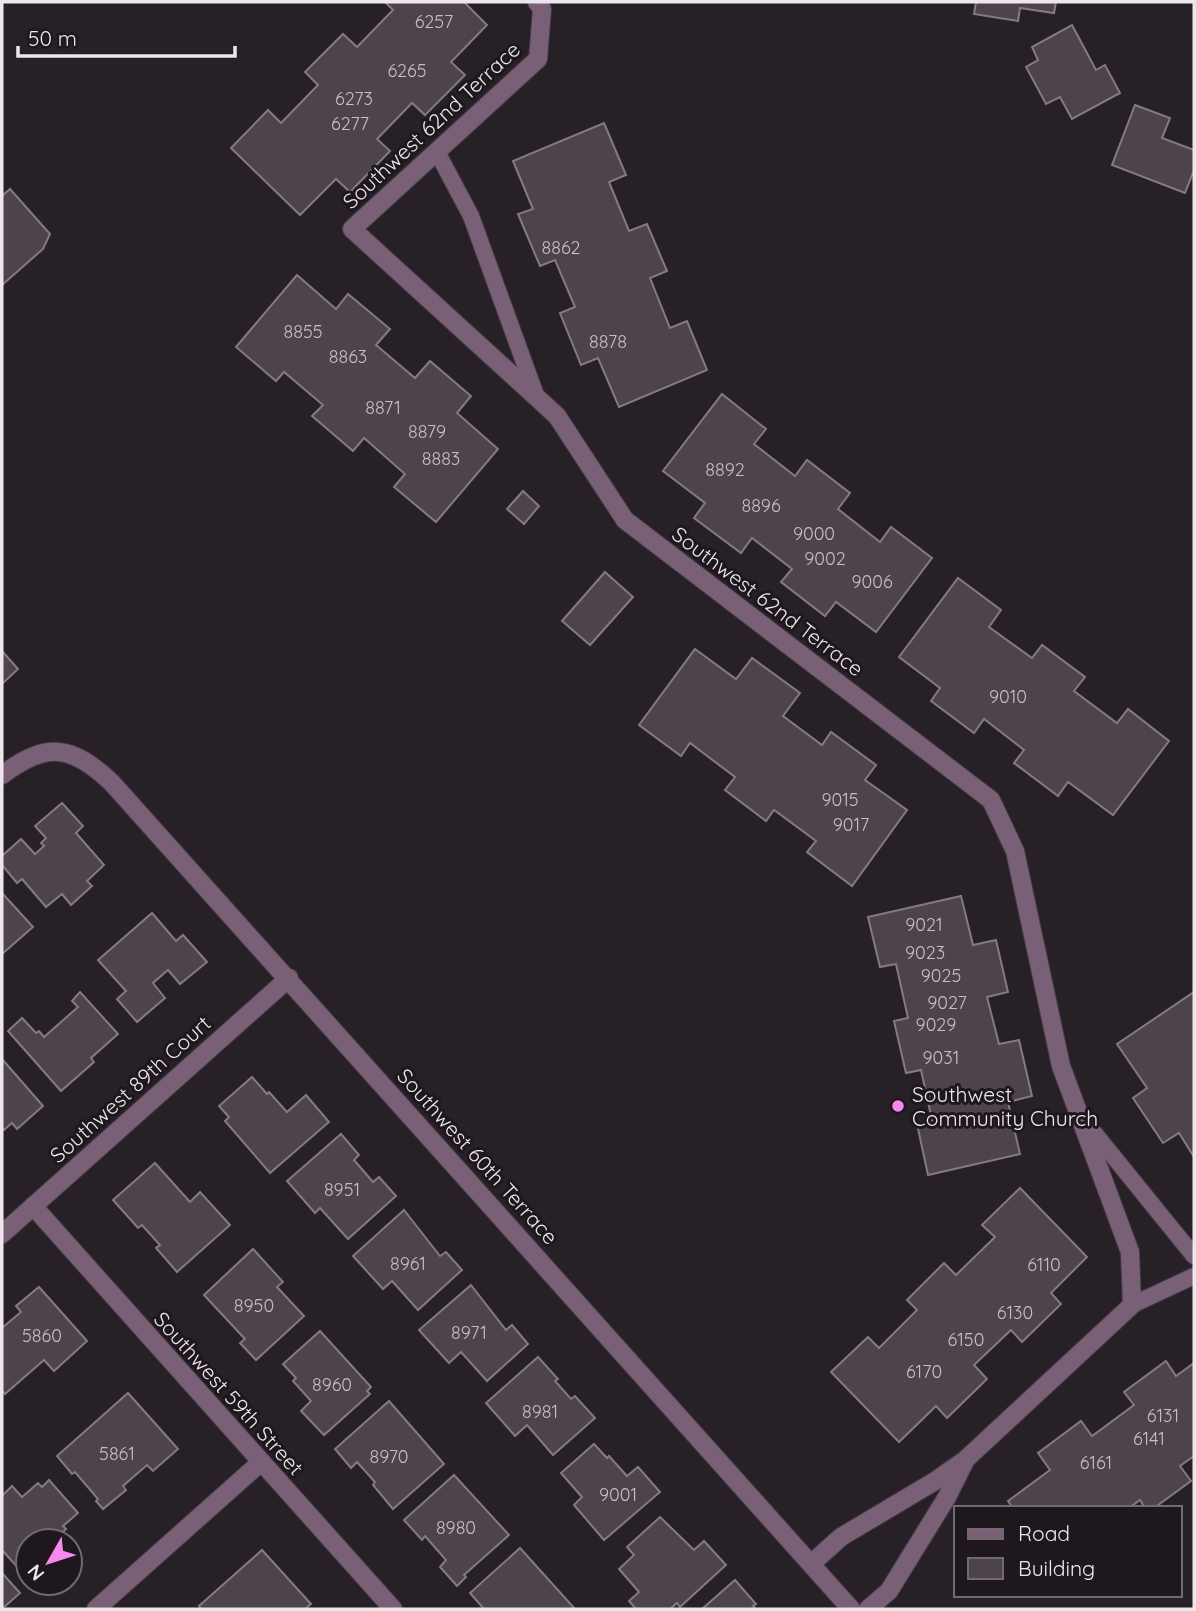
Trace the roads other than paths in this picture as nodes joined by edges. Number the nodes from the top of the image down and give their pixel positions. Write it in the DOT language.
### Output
graph roads {
  1 [pos="537,2"];
  2 [pos="437,152"];
  3 [pos="537,398"];
  4 [pos="2,775"];
  5 [pos="289,978"];
  6 [pos="1079,1114"];
  7 [pos="33,1206"];
  8 [pos="2,1234"];
  9 [pos="1194,1256"];
  10 [pos="1194,1276"];
  11 [pos="1132,1306"];
  12 [pos="965,1460"];
  13 [pos="260,1463"];
  14 [pos="811,1564"];
  15 [pos="96,1609"];
  16 [pos="393,1609"];
  17 [pos="851,1609"];
  18 [pos="868,1609"];
  1 -- 2 [label="street, Southwest 62nd Terrace"];
  2 -- 3 [label="lane"];
  2 -- 3 [label="street, Southwest 62nd Terrace"];
  3 -- 6 [label="street, Southwest 62nd Terrace"];
  4 -- 5 [label="street, Southwest 60th Terrace"];
  5 -- 7 [label="street, Southwest 89th Court"];
  5 -- 14 [label="street, Southwest 60th Terrace"];
  6 -- 9 [label="lane"];
  6 -- 11 [label="street, Southwest 62nd Terrace"];
  7 -- 8 [label="street, Southwest 89th Court"];
  7 -- 13 [label="street, Southwest 59th Street"];
  10 -- 11 [label="lane"];
  11 -- 12 [label="street"];
  12 -- 14 [label="street"];
  12 -- 18 [label="street"];
  13 -- 15 [label="street"];
  13 -- 16 [label="street, Southwest 59th Street"];
  14 -- 17 [label="street, Southwest 60th Terrace"];
}
